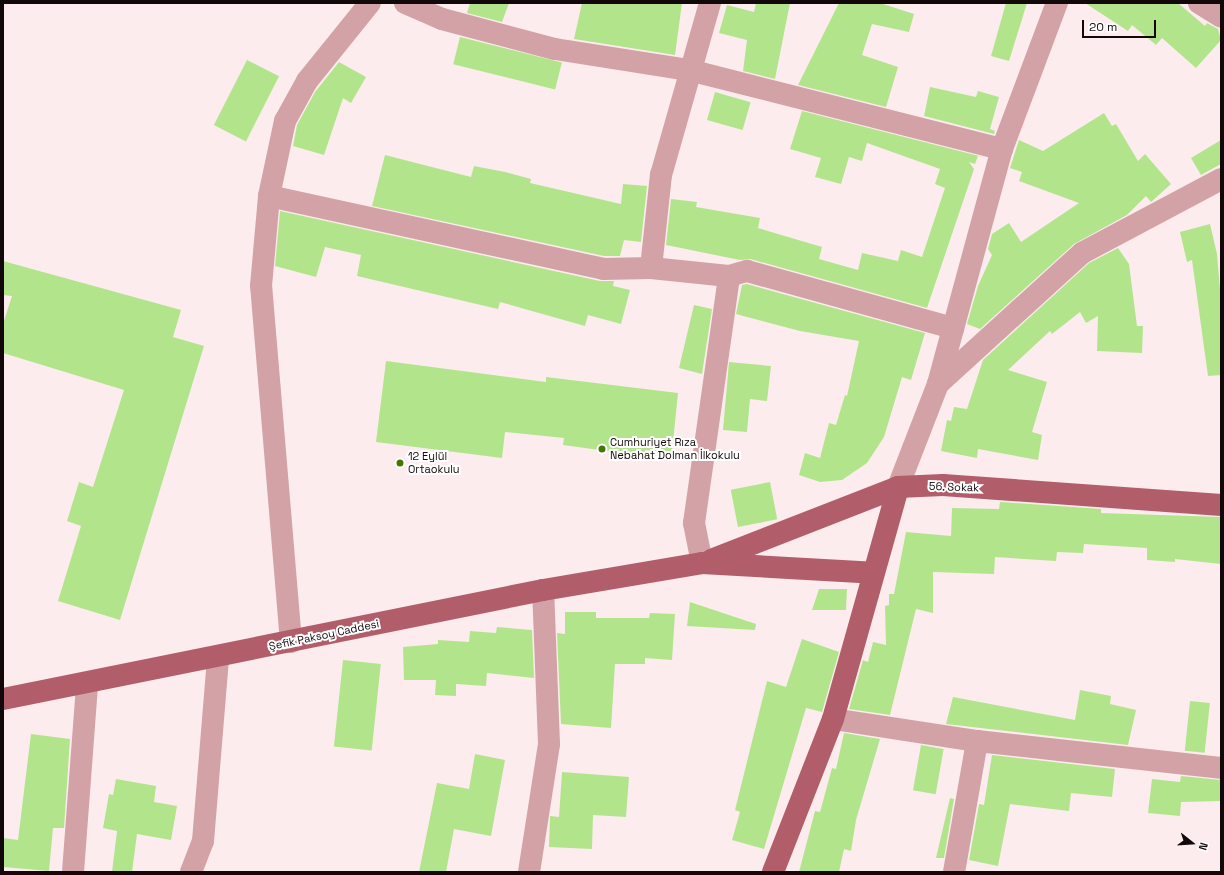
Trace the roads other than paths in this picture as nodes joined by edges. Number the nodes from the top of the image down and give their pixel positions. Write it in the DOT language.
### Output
graph roads {
  1 [pos="370,3"];
  2 [pos="405,3"];
  3 [pos="710,3"];
  4 [pos="1057,3"];
  5 [pos="1199,3"];
  6 [pos="1221,17"];
  7 [pos="689,70"];
  8 [pos="1002,149"];
  9 [pos="1220,186"];
  10 [pos="269,196"];
  11 [pos="652,268"];
  12 [pos="729,276"];
  13 [pos="953,328"];
  14 [pos="938,384"];
  15 [pos="898,487"];
  16 [pos="1221,505"];
  17 [pos="702,563"];
  18 [pos="873,573"];
  19 [pos="543,590"];
  20 [pos="291,642"];
  21 [pos="218,657"];
  22 [pos="87,684"];
  23 [pos="3,699"];
  24 [pos="832,719"];
  25 [pos="977,741"];
  26 [pos="1221,768"];
  27 [pos="73,872"];
  28 [pos="191,872"];
  29 [pos="529,872"];
  30 [pos="774,872"];
  31 [pos="954,872"];
  1 -- 10 [label="street"];
  2 -- 7 [label="street"];
  3 -- 7 [label="street"];
  4 -- 8 [label="street"];
  5 -- 6 [label="street"];
  7 -- 8 [label="street"];
  7 -- 11 [label="street"];
  8 -- 13 [label="street"];
  9 -- 14 [label="street"];
  10 -- 11 [label="street"];
  10 -- 20 [label="street"];
  11 -- 12 [label="street"];
  12 -- 13 [label="street"];
  12 -- 17 [label="street"];
  13 -- 14 [label="street"];
  14 -- 15 [label="street"];
  15 -- 16 [label="main road, 56. Sokak"];
  15 -- 17 [label="main road, 56. Sokak"];
  15 -- 18 [label="main road"];
  17 -- 18 [label="main road"];
  17 -- 19 [label="main road, Şefik Paksoy Caddesi"];
  18 -- 24 [label="main road"];
  19 -- 20 [label="main road, Şefik Paksoy Caddesi"];
  19 -- 29 [label="street"];
  20 -- 21 [label="main road, Şefik Paksoy Caddesi"];
  21 -- 22 [label="main road, Şefik Paksoy Caddesi"];
  21 -- 28 [label="street"];
  22 -- 23 [label="main road, Şefik Paksoy Caddesi"];
  22 -- 27 [label="street"];
  24 -- 25 [label="street"];
  24 -- 30 [label="main road"];
  25 -- 26 [label="street"];
  25 -- 31 [label="street"];
}
